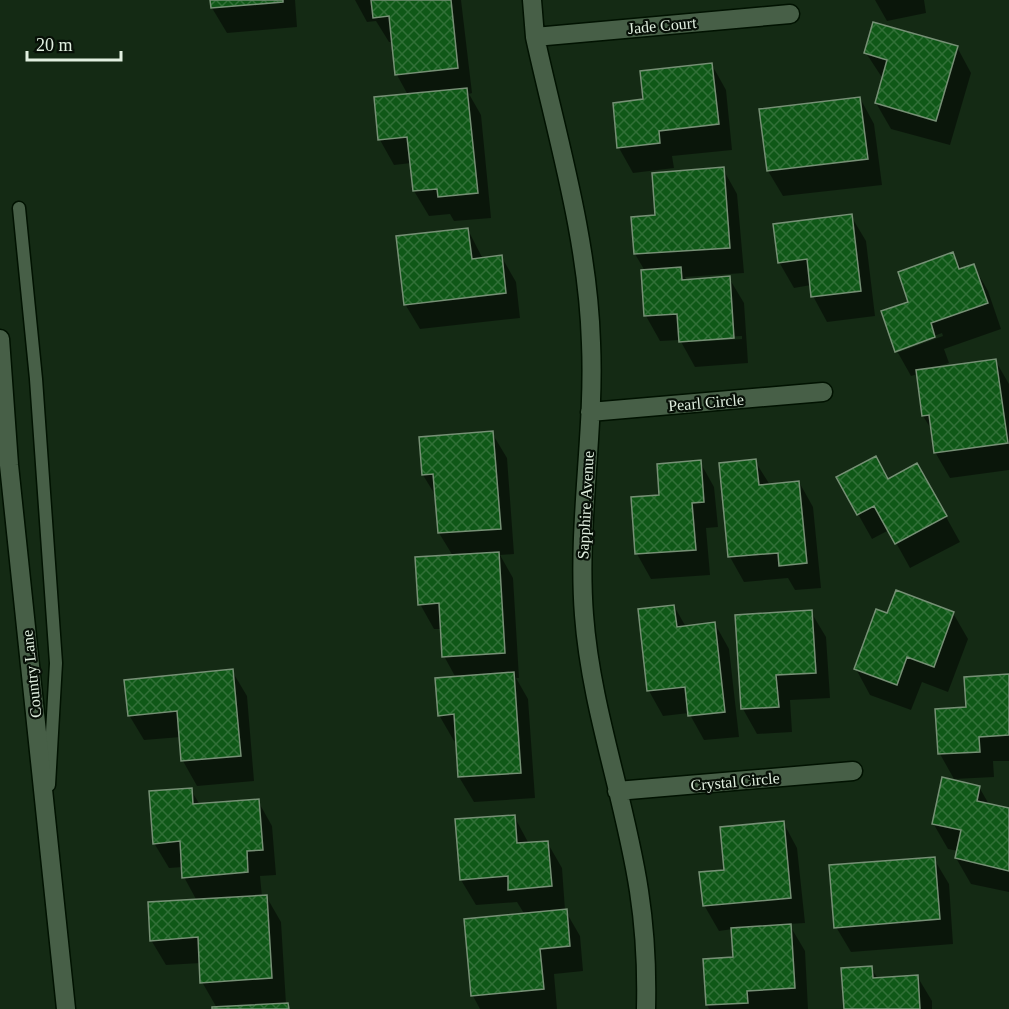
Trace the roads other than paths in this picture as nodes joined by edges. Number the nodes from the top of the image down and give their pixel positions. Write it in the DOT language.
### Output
graph roads {
  1 [pos="532,0"];
  2 [pos="790,14"];
  3 [pos="535,37"];
  4 [pos="19,208"];
  5 [pos="0,339"];
  6 [pos="823,392"];
  7 [pos="590,412"];
  8 [pos="853,771"];
  9 [pos="617,791"];
  10 [pos="47,816"];
  11 [pos="66,1009"];
  12 [pos="646,1009"];
  1 -- 3 [label="street, Sapphire Avenue"];
  2 -- 3 [label="street, Jade Court"];
  3 -- 7 [label="street, Sapphire Avenue"];
  4 -- 10 [label="lane"];
  5 -- 10 [label="street, Country Lane"];
  6 -- 7 [label="street, Pearl Circle"];
  7 -- 9 [label="street, Sapphire Avenue"];
  8 -- 9 [label="street, Crystal Circle"];
  9 -- 12 [label="street, Sapphire Avenue"];
  10 -- 11 [label="street, Country Lane"];
}
